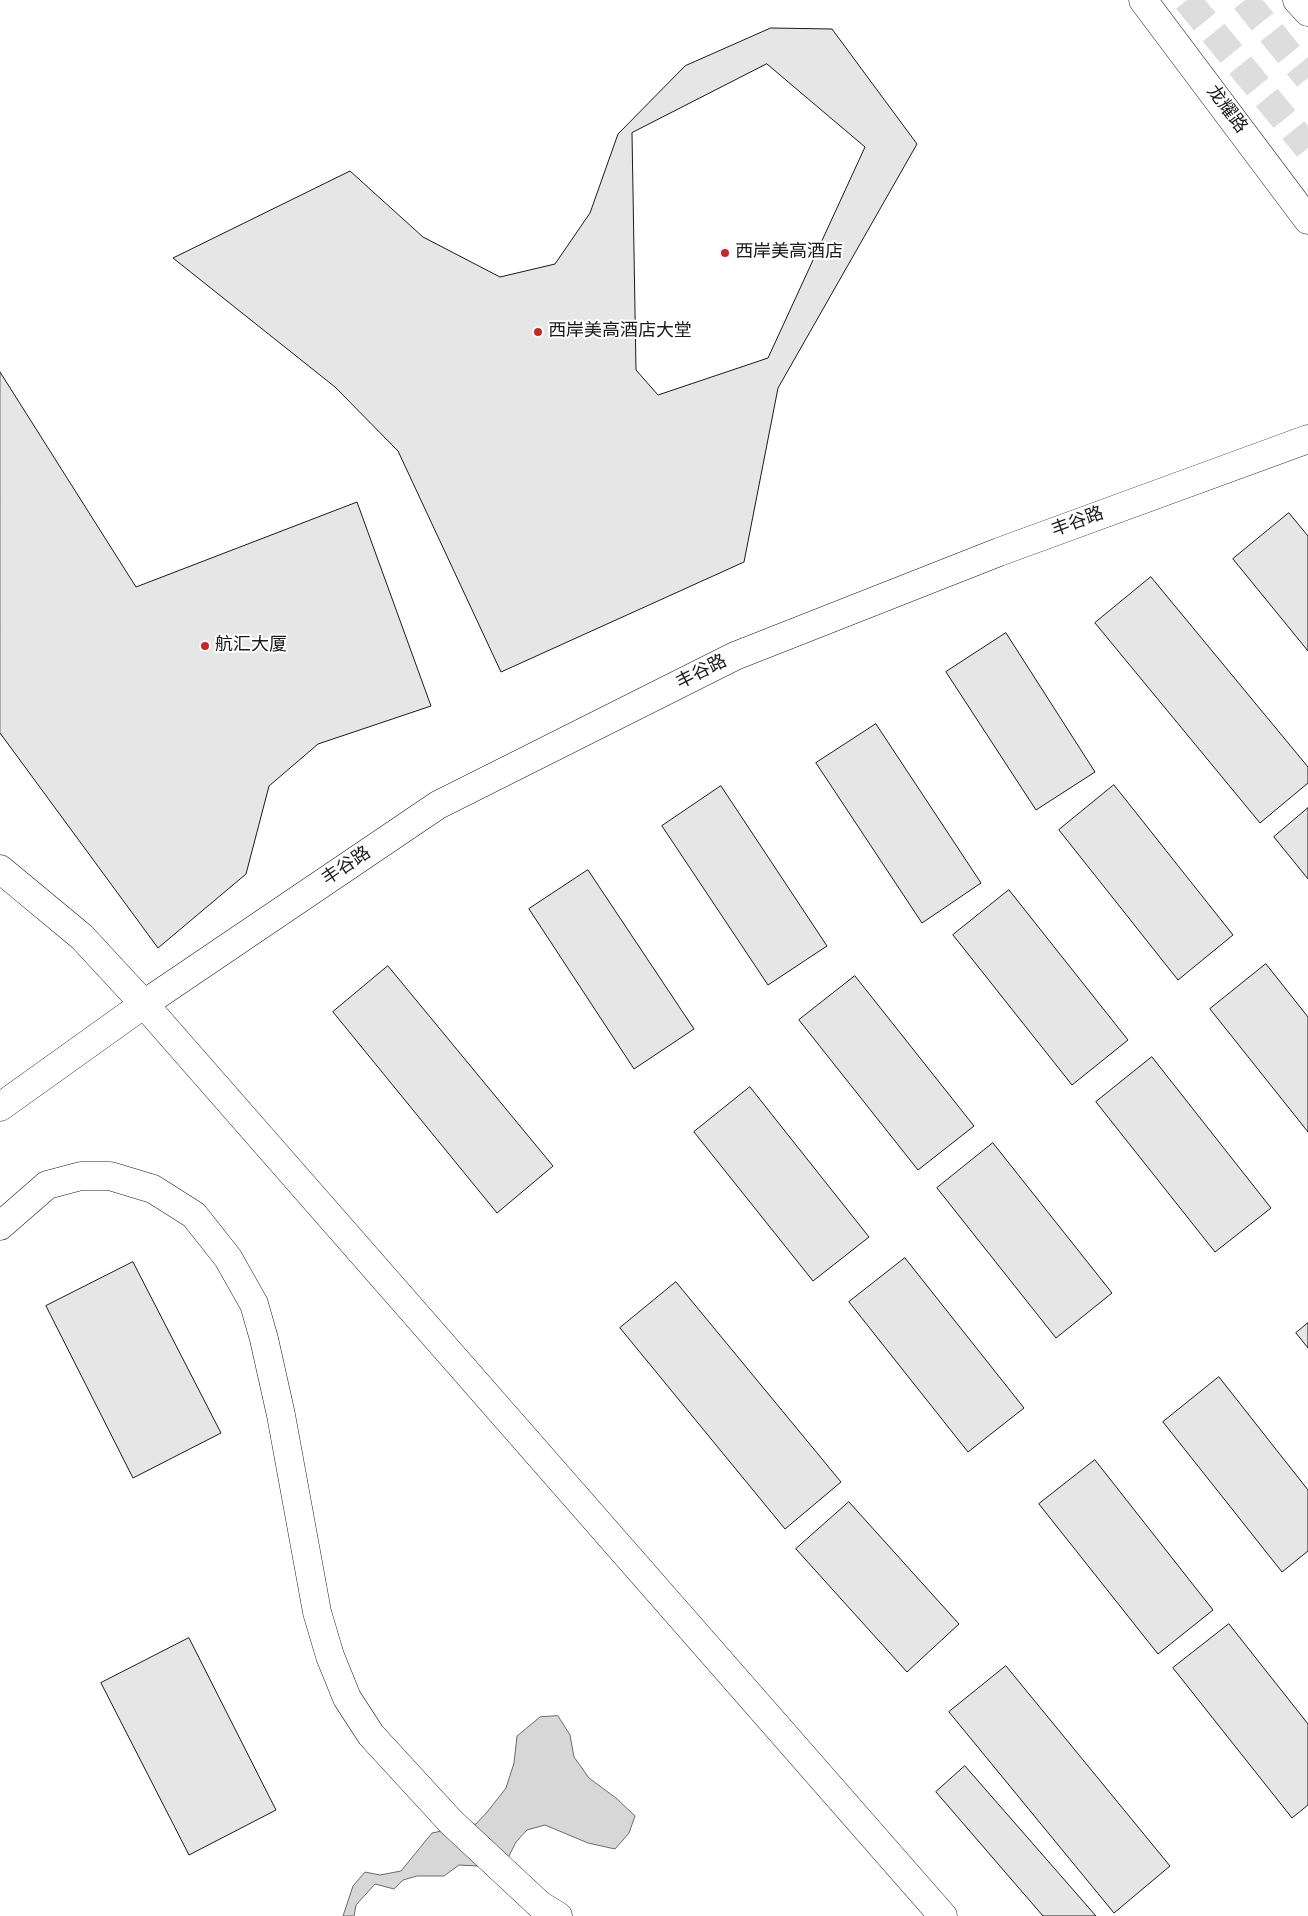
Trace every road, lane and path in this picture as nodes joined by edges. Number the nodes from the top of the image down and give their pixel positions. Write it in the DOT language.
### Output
graph roads {
  1 [pos="1143,0"];
  2 [pos="1297,0"];
  3 [pos="1308,12"];
  4 [pos="1308,220"];
  5 [pos="1308,439"];
  6 [pos="0,869"];
  7 [pos="144,1004"];
  8 [pos="0,1107"];
  9 [pos="0,1226"];
  10 [pos="558,1916"];
  11 [pos="943,1916"];
  1 -- 4 [label="street, 龙耀路"];
  2 -- 3 [label="street"];
  5 -- 7 [label="street, 丰谷路"];
  6 -- 7 [label="street"];
  7 -- 8 [label="street, 丰谷路"];
  7 -- 11 [label="street"];
  9 -- 10 [label="street"];
}
